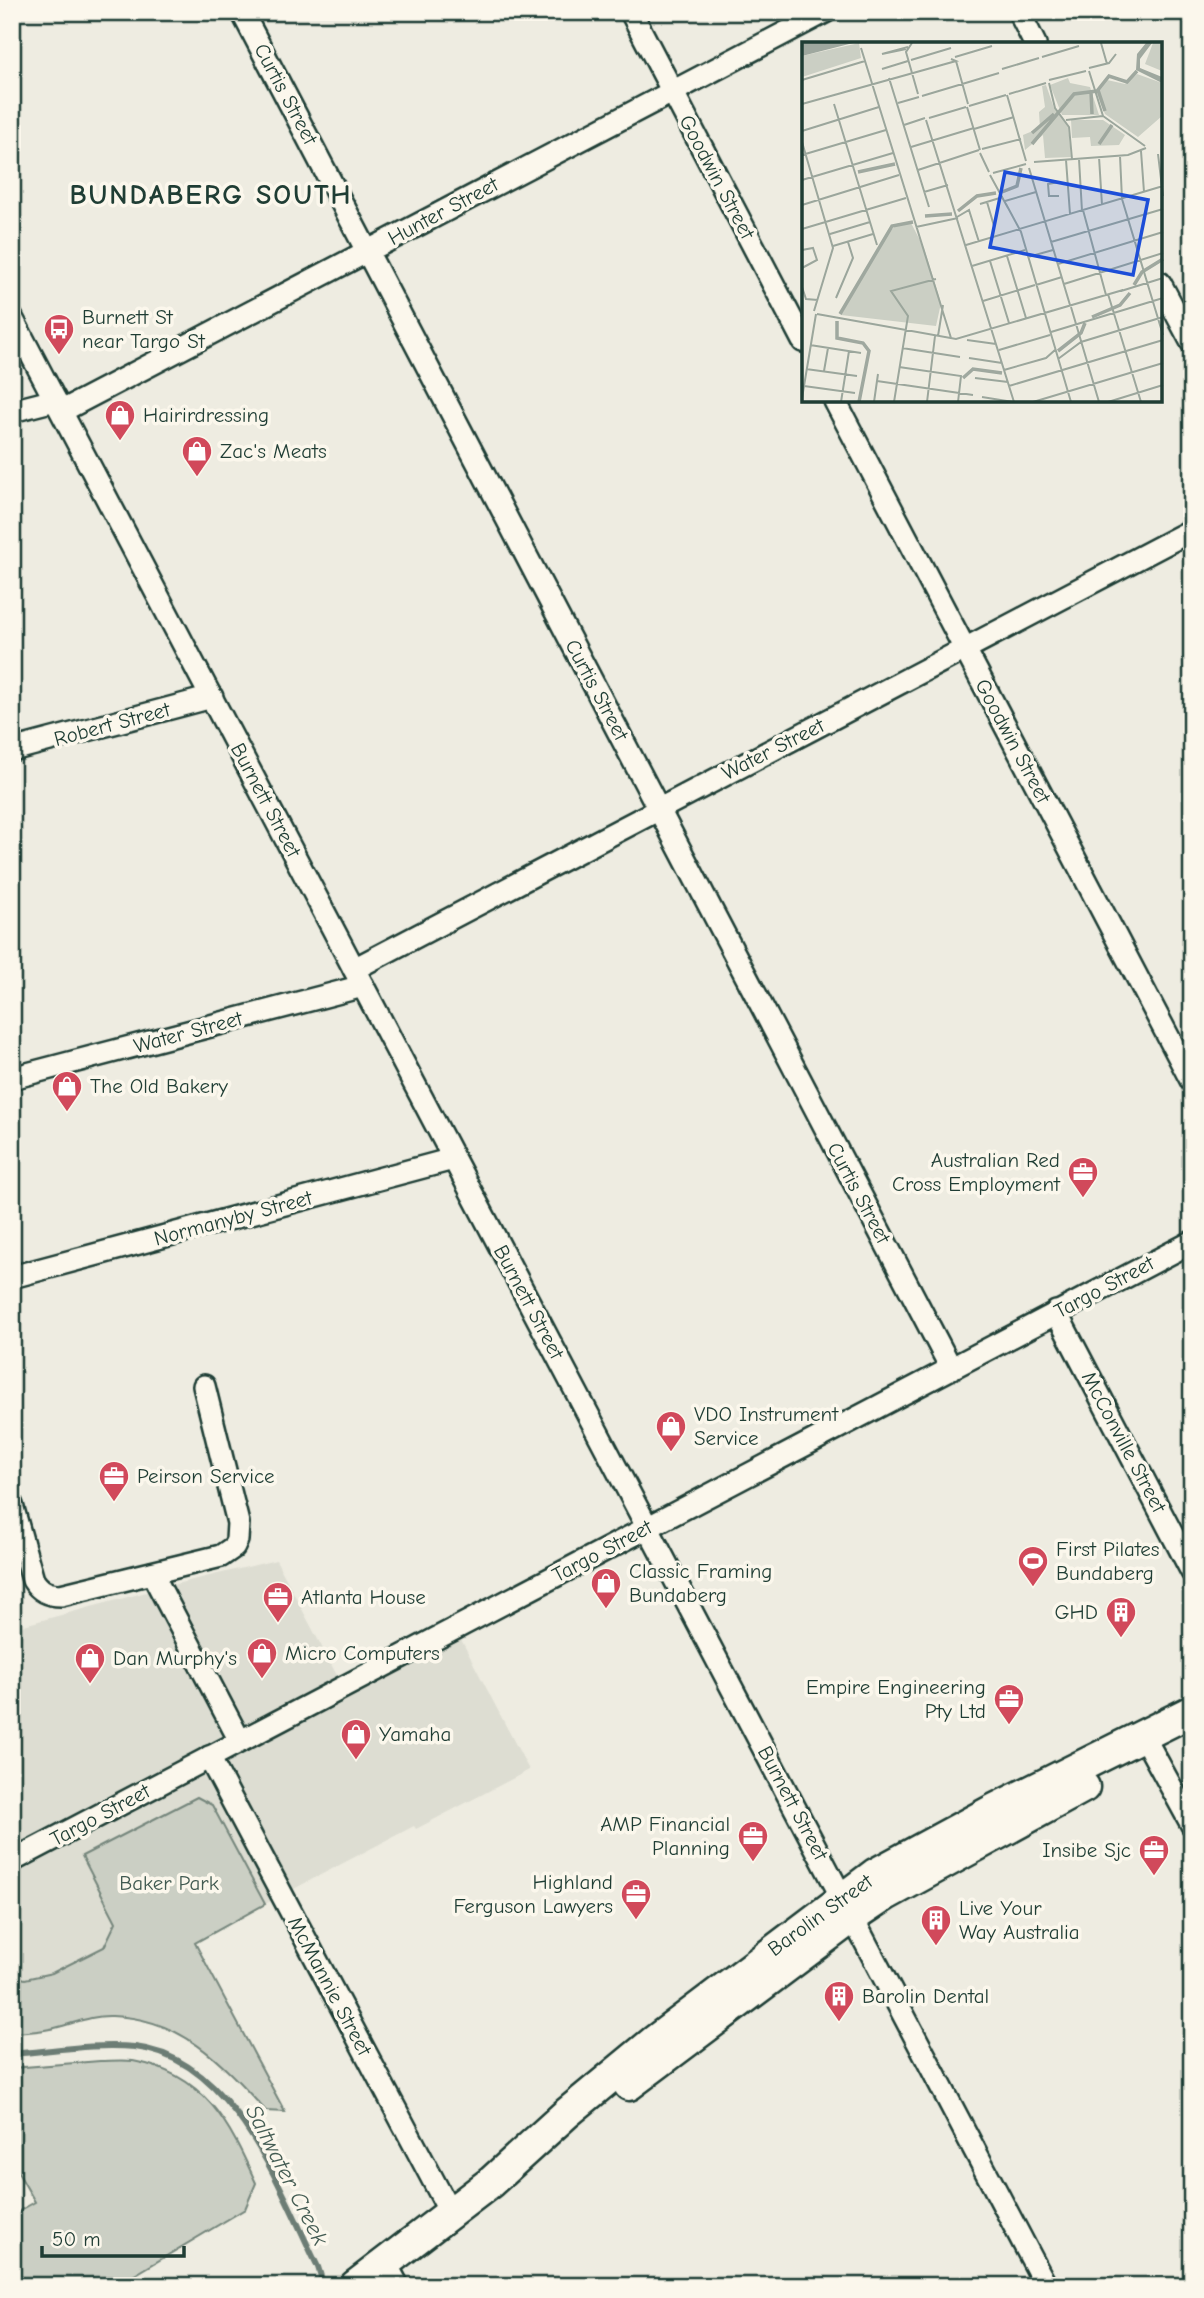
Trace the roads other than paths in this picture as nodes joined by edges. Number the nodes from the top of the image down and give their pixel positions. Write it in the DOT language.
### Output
graph roads {
  1 [pos="242,12"];
  2 [pos="631,12"];
  3 [pos="825,12"];
  4 [pos="1019,12"];
  5 [pos="1034,42"];
  6 [pos="673,92"];
  7 [pos="368,251"];
  8 [pos="1162,287"];
  9 [pos="12,318"];
  10 [pos="802,339"];
  11 [pos="1192,343"];
  12 [pos="836,402"];
  13 [pos="58,405"];
  14 [pos="12,411"];
  15 [pos="1192,530"];
  16 [pos="965,649"];
  17 [pos="212,697"];
  18 [pos="12,750"];
  19 [pos="658,808"];
  20 [pos="359,978"];
  21 [pos="12,1078"];
  22 [pos="1192,1082"];
  23 [pos="453,1159"];
  24 [pos="1192,1242"];
  25 [pos="12,1277"];
  26 [pos="1056,1312"];
  27 [pos="951,1368"];
  28 [pos="204,1386"];
  29 [pos="12,1505"];
  30 [pos="648,1527"];
  31 [pos="1192,1572"];
  32 [pos="152,1573"];
  33 [pos="1192,1711"];
  34 [pos="1192,1729"];
  35 [pos="240,1741"];
  36 [pos="1151,1750"];
  37 [pos="209,1757"];
  38 [pos="1192,1825"];
  39 [pos="12,1861"];
  40 [pos="848,1907"];
  41 [pos="450,2214"];
  42 [pos="392,2274"];
  43 [pos="358,2284"];
  44 [pos="1046,2286"];
  1 -- 7 [label="street, Curtis Street"];
  2 -- 6 [label="street, Goodwin Street"];
  3 -- 6 [label="street, Hunter Street"];
  4 -- 5 [label="street"];
  6 -- 7 [label="street, Hunter Street"];
  6 -- 10 [label="street, Goodwin Street"];
  7 -- 13 [label="street, Hunter Street"];
  7 -- 19 [label="street, Curtis Street"];
  8 -- 11 [label="street"];
  9 -- 13 [label="street, Burnett Street"];
  12 -- 16 [label="street, Goodwin Street"];
  13 -- 14 [label="street, Hunter Street"];
  13 -- 17 [label="street, Burnett Street"];
  15 -- 16 [label="street, Water Street"];
  16 -- 19 [label="street, Water Street"];
  16 -- 22 [label="street, Goodwin Street"];
  17 -- 18 [label="street, Robert Street"];
  17 -- 20 [label="street, Burnett Street"];
  19 -- 20 [label="street, Water Street"];
  19 -- 27 [label="street, Curtis Street"];
  20 -- 21 [label="street, Water Street"];
  20 -- 23 [label="street, Burnett Street"];
  23 -- 25 [label="street, Normanyby Street"];
  23 -- 30 [label="street, Burnett Street"];
  24 -- 26 [label="street, Targo Street"];
  26 -- 27 [label="street, Targo Street"];
  26 -- 31 [label="street, McConville Street"];
  27 -- 30 [label="street, Targo Street"];
  28 -- 32 [label="street"];
  29 -- 32 [label="street"];
  30 -- 35 [label="street, Targo Street"];
  30 -- 40 [label="street, Burnett Street"];
  32 -- 35 [label="street"];
  33 -- 40 [label="main road, Barolin Street"];
  34 -- 36 [label="main road, Barolin Street"];
  35 -- 37 [label="street, Targo Street"];
  36 -- 38 [label="street"];
  36 -- 40 [label="main road, Barolin Street"];
  37 -- 39 [label="street, Targo Street"];
  37 -- 41 [label="street, McMannie Street"];
  40 -- 41 [label="main road, Barolin Street"];
  40 -- 44 [label="street, Burnett Street"];
  41 -- 42 [label="main road, Barolin Street"];
  42 -- 43 [label="main road, Barolin Street"];
}
